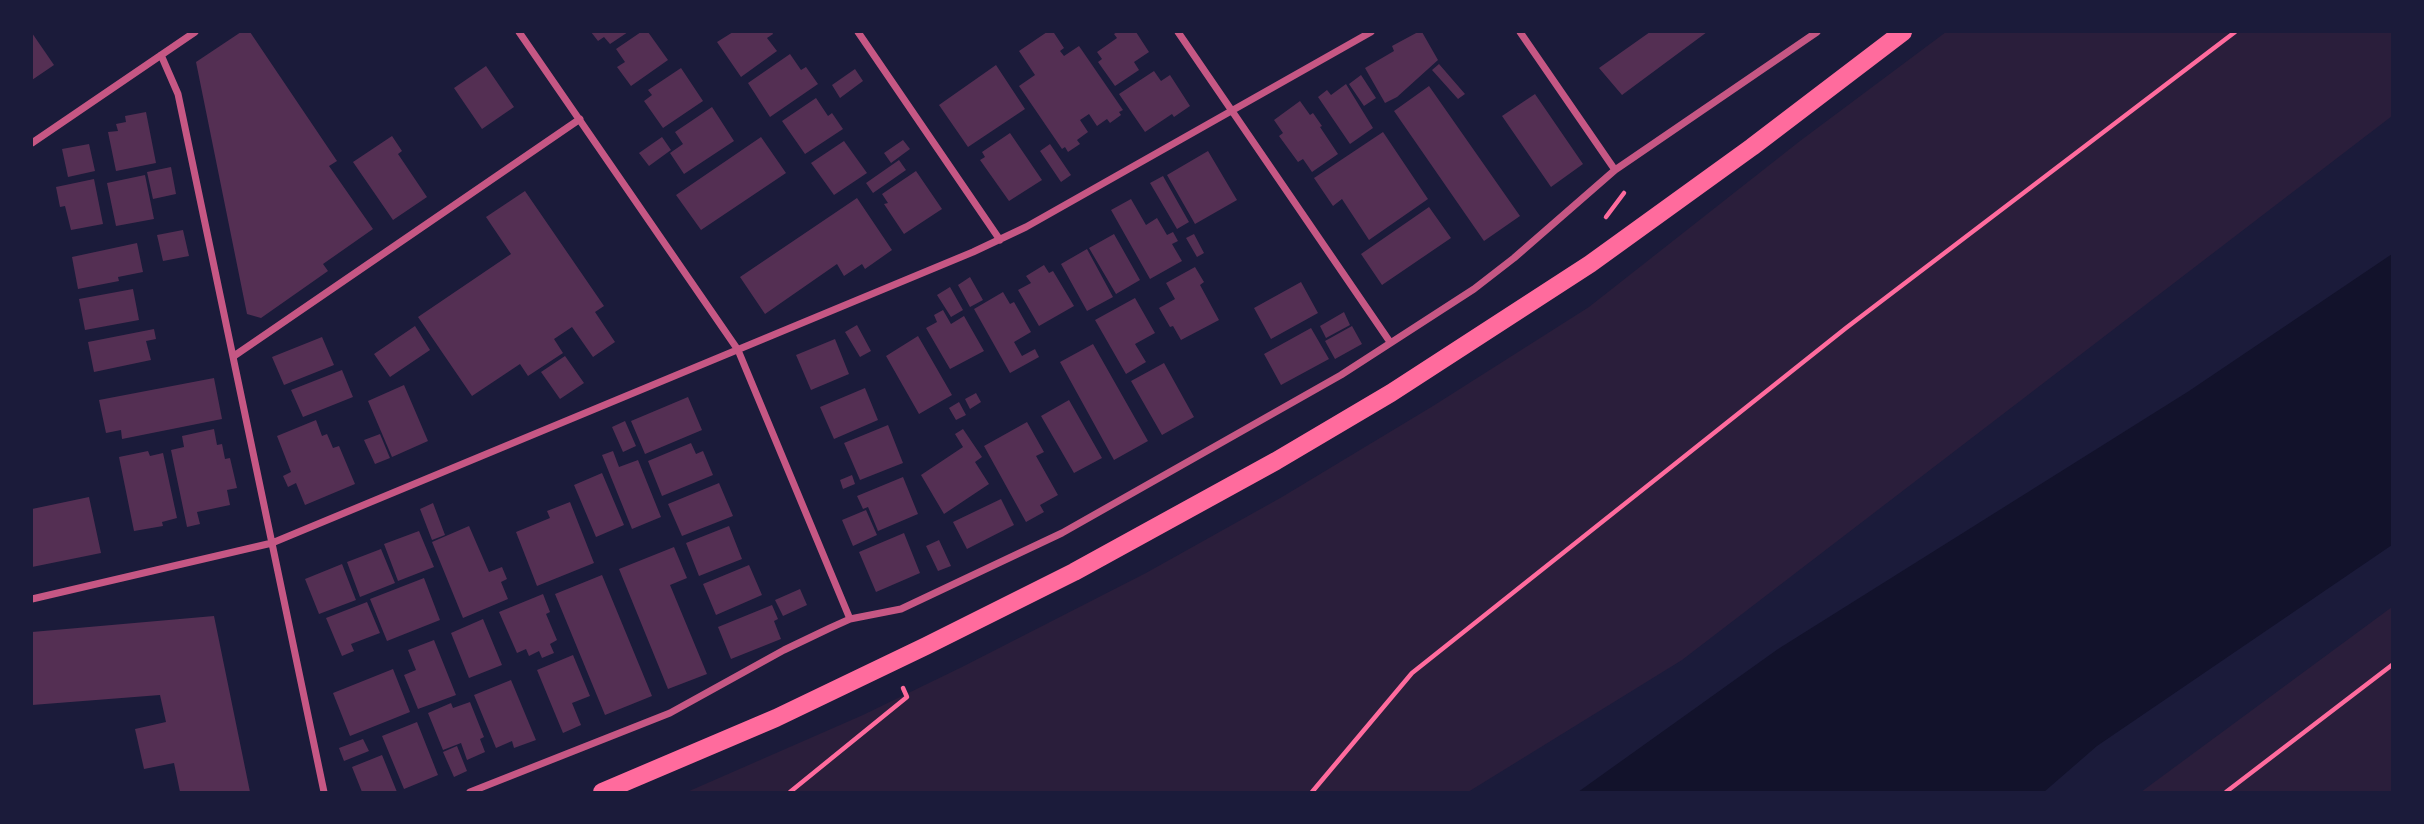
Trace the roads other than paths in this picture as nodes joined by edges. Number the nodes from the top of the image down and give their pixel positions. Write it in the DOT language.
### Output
graph roads {
  1 [pos="195,32"];
  2 [pos="519,32"];
  3 [pos="858,32"];
  4 [pos="1178,32"];
  5 [pos="1371,32"];
  6 [pos="1520,32"];
  7 [pos="1816,32"];
  8 [pos="1903,32"];
  9 [pos="161,55"];
  10 [pos="1232,110"];
  11 [pos="580,119"];
  12 [pos="32,143"];
  13 [pos="1615,170"];
  14 [pos="1000,240"];
  15 [pos="1390,342"];
  16 [pos="738,350"];
  17 [pos="234,356"];
  18 [pos="272,543"];
  19 [pos="32,598"];
  20 [pos="850,619"];
  21 [pos="324,793"];
  22 [pos="470,793"];
  23 [pos="602,793"];
  1 -- 9 [label="street"];
  2 -- 11 [label="street"];
  3 -- 14 [label="street"];
  4 -- 10 [label="street"];
  5 -- 10 [label="street"];
  6 -- 13 [label="street"];
  7 -- 13 [label="street"];
  8 -- 23 [label="main road"];
  9 -- 12 [label="street"];
  9 -- 17 [label="street"];
  10 -- 14 [label="street"];
  10 -- 15 [label="street"];
  11 -- 16 [label="street"];
  11 -- 17 [label="street"];
  13 -- 15 [label="street"];
  14 -- 16 [label="street"];
  15 -- 20 [label="street"];
  16 -- 18 [label="street"];
  16 -- 20 [label="street"];
  17 -- 18 [label="street"];
  18 -- 19 [label="street"];
  18 -- 21 [label="street"];
  20 -- 22 [label="street"];
}
